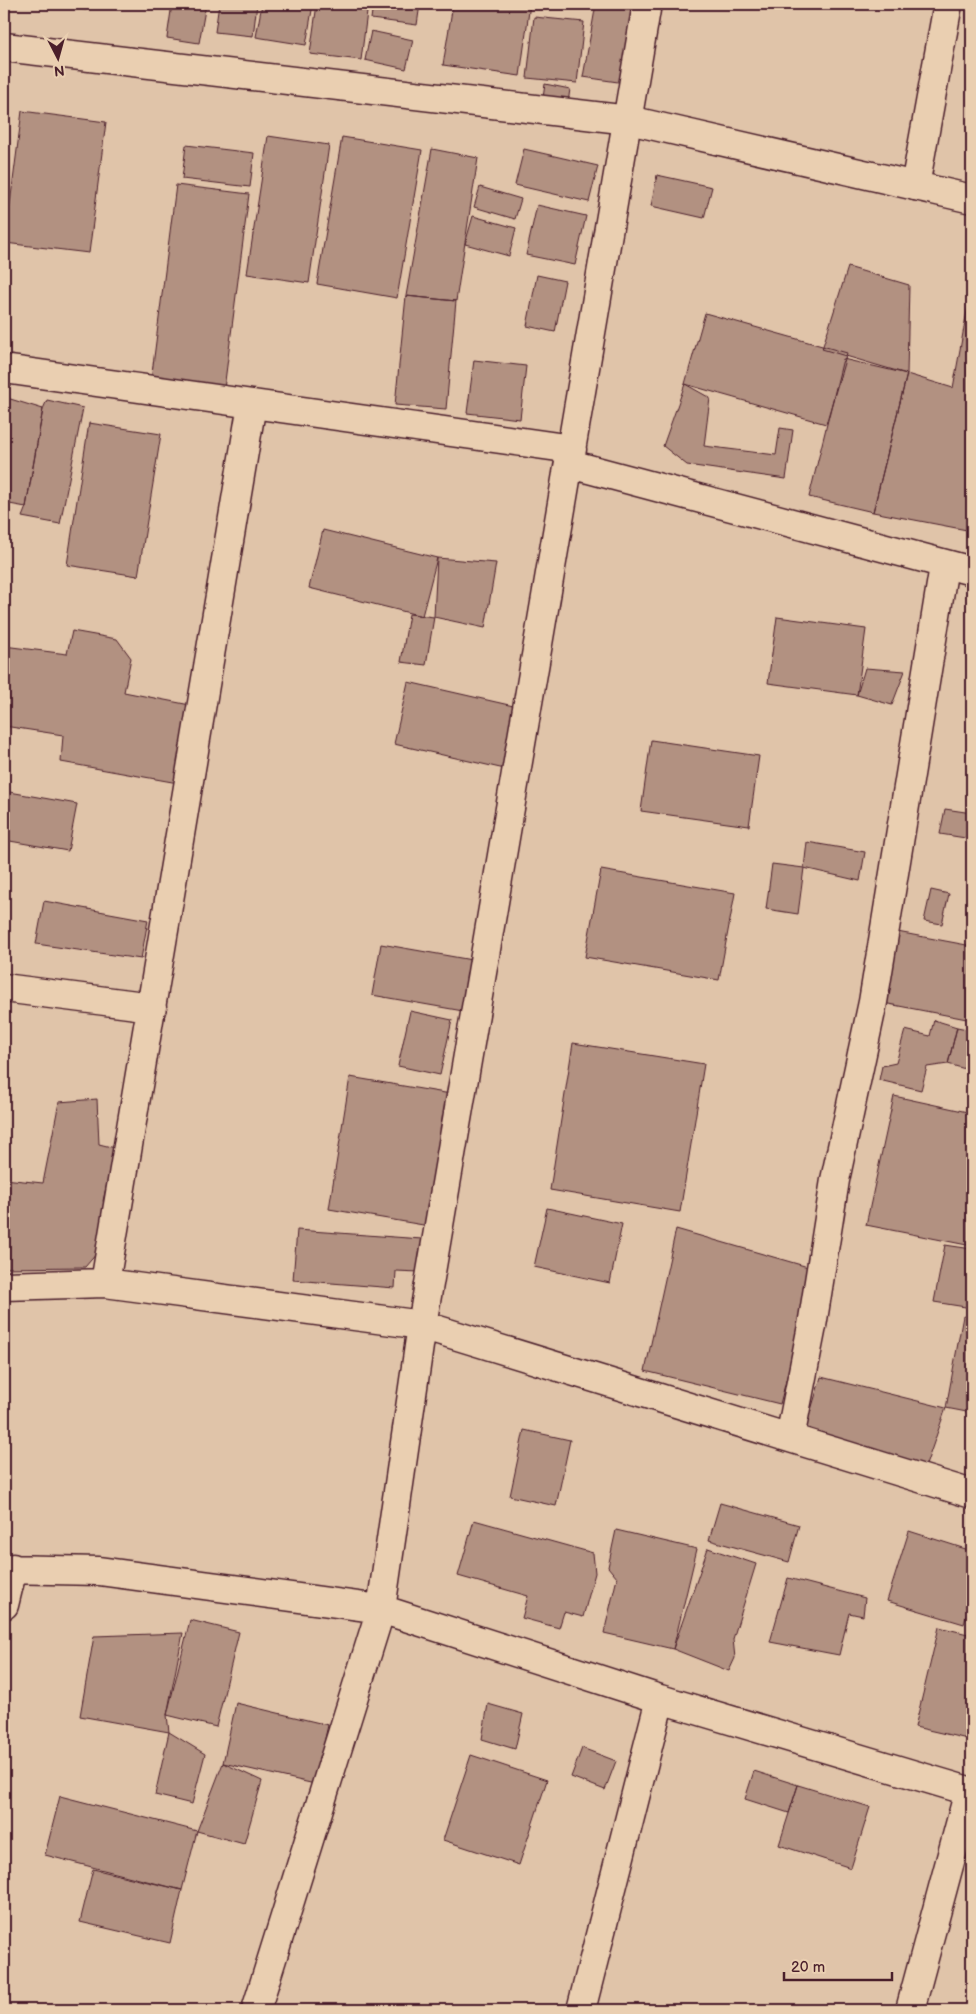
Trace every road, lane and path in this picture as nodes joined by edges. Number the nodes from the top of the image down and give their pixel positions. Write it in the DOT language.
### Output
graph roads {
  1 [pos="647,4"];
  2 [pos="948,4"];
  3 [pos="4,47"];
  4 [pos="629,120"];
  5 [pos="915,186"];
  6 [pos="972,200"];
  7 [pos="4,369"];
  8 [pos="252,404"];
  9 [pos="571,456"];
  10 [pos="944,566"];
  11 [pos="972,572"];
  12 [pos="4,988"];
  13 [pos="152,1007"];
  14 [pos="105,1283"];
  15 [pos="4,1286"];
  16 [pos="422,1325"];
  17 [pos="790,1438"];
  18 [pos="972,1494"];
  19 [pos="8,1569"];
  20 [pos="4,1606"];
  21 [pos="381,1609"];
  22 [pos="660,1699"];
  23 [pos="970,1791"];
  24 [pos="256,2010"];
  25 [pos="581,2010"];
  26 [pos="910,2010"];
  1 -- 4 [label="street"];
  2 -- 5 [label="street"];
  3 -- 4 [label="street"];
  4 -- 5 [label="street"];
  4 -- 9 [label="street"];
  5 -- 6 [label="street"];
  7 -- 8 [label="street"];
  8 -- 9 [label="street"];
  8 -- 13 [label="street"];
  9 -- 10 [label="street"];
  9 -- 16 [label="street"];
  10 -- 11 [label="street"];
  10 -- 17 [label="street"];
  12 -- 13 [label="street"];
  13 -- 14 [label="street"];
  14 -- 15 [label="street"];
  14 -- 16 [label="street"];
  16 -- 17 [label="street"];
  16 -- 21 [label="street"];
  17 -- 18 [label="street"];
  19 -- 20 [label="street"];
  19 -- 21 [label="street"];
  21 -- 22 [label="street"];
  21 -- 24 [label="street"];
  22 -- 23 [label="street"];
  22 -- 25 [label="street"];
  23 -- 26 [label="street"];
}
